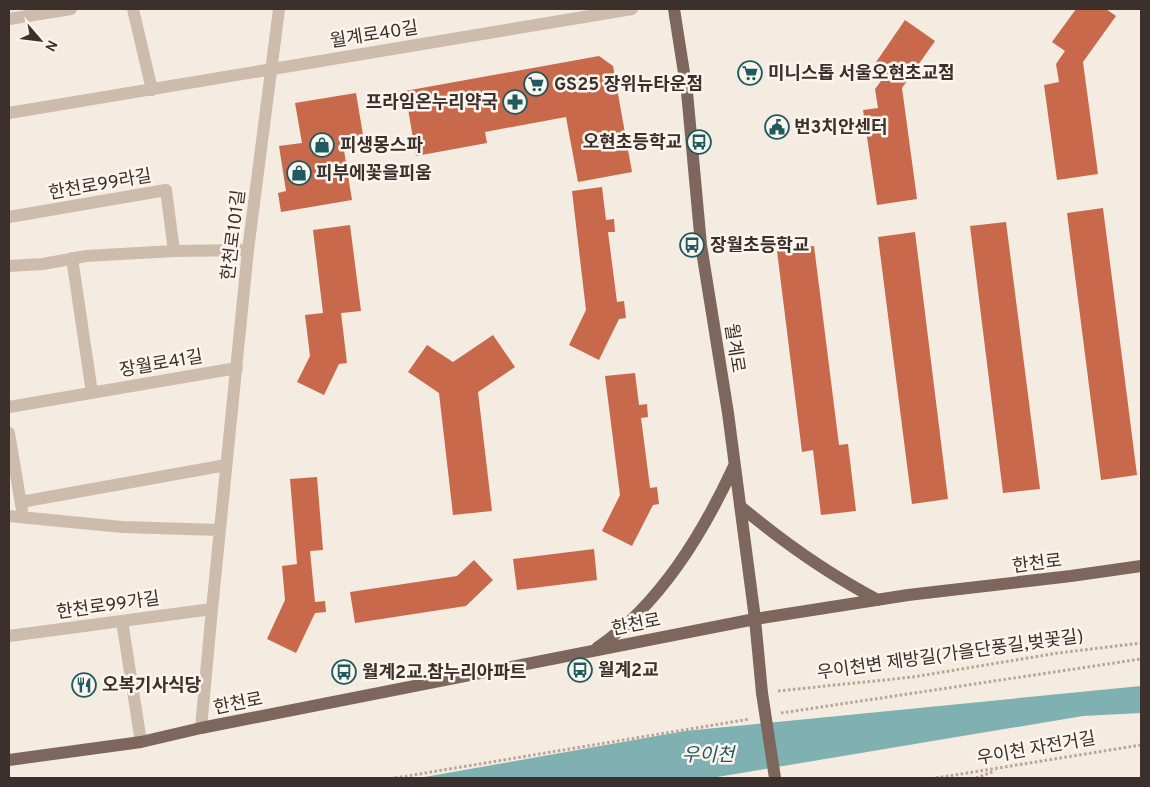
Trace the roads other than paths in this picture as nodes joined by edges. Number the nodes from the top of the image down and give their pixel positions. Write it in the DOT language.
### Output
graph roads {
  1 [pos="70,9"];
  2 [pos="133,9"];
  3 [pos="279,9"];
  4 [pos="632,9"];
  5 [pos="674,9"];
  6 [pos="9,19"];
  7 [pos="271,69"];
  8 [pos="152,90"];
  9 [pos="9,113"];
  10 [pos="9,217"];
  11 [pos="174,250"];
  12 [pos="248,250"];
  13 [pos="72,258"];
  14 [pos="9,266"];
  15 [pos="237,368"];
  16 [pos="92,392"];
  17 [pos="9,407"];
  18 [pos="9,433"];
  19 [pos="226,465"];
  20 [pos="734,466"];
  21 [pos="21,502"];
  22 [pos="740,506"];
  23 [pos="9,516"];
  24 [pos="24,518"];
  25 [pos="220,530"];
  26 [pos="1141,566"];
  27 [pos="878,600"];
  28 [pos="212,609"];
  29 [pos="755,619"];
  30 [pos="122,621"];
  31 [pos="9,636"];
  32 [pos="592,651"];
  33 [pos="201,728"];
  34 [pos="141,742"];
  35 [pos="9,760"];
  36 [pos="775,778"];
  1 -- 6 [label="street"];
  2 -- 8 [label="street"];
  3 -- 7 [label="street, 한천로101길"];
  4 -- 7 [label="street, 월계로40길"];
  5 -- 20 [label="main road, 월계로"];
  7 -- 8 [label="street, 월계로40길"];
  7 -- 12 [label="street, 한천로101길"];
  8 -- 9 [label="street, 월계로40길"];
  10 -- 11 [label="street, 한천로99라길"];
  11 -- 12 [label="street"];
  11 -- 13 [label="street"];
  12 -- 15 [label="street, 한천로101길"];
  13 -- 14 [label="street"];
  13 -- 16 [label="street"];
  15 -- 16 [label="street, 장월로41길"];
  15 -- 19 [label="street, 한천로101길"];
  16 -- 17 [label="street, 장월로41길"];
  18 -- 21 [label="street"];
  19 -- 21 [label="street"];
  19 -- 25 [label="street, 한천로101길"];
  20 -- 22 [label="main road, 월계로"];
  20 -- 32 [label="main road"];
  21 -- 24 [label="street"];
  22 -- 27 [label="main road"];
  22 -- 29 [label="main road, 월계로"];
  23 -- 24 [label="street"];
  24 -- 25 [label="street"];
  25 -- 28 [label="street, 한천로101길"];
  26 -- 27 [label="main road, 한천로"];
  27 -- 29 [label="main road, 한천로"];
  28 -- 30 [label="street, 한천로99가길"];
  28 -- 33 [label="street, 한천로101길"];
  29 -- 32 [label="main road, 한천로"];
  29 -- 36 [label="main road, 월계로, bridge"];
  30 -- 31 [label="street, 한천로99가길"];
  30 -- 34 [label="street"];
  32 -- 33 [label="main road, 한천로"];
  33 -- 34 [label="main road, 한천로"];
  34 -- 35 [label="main road, 한천로"];
}
